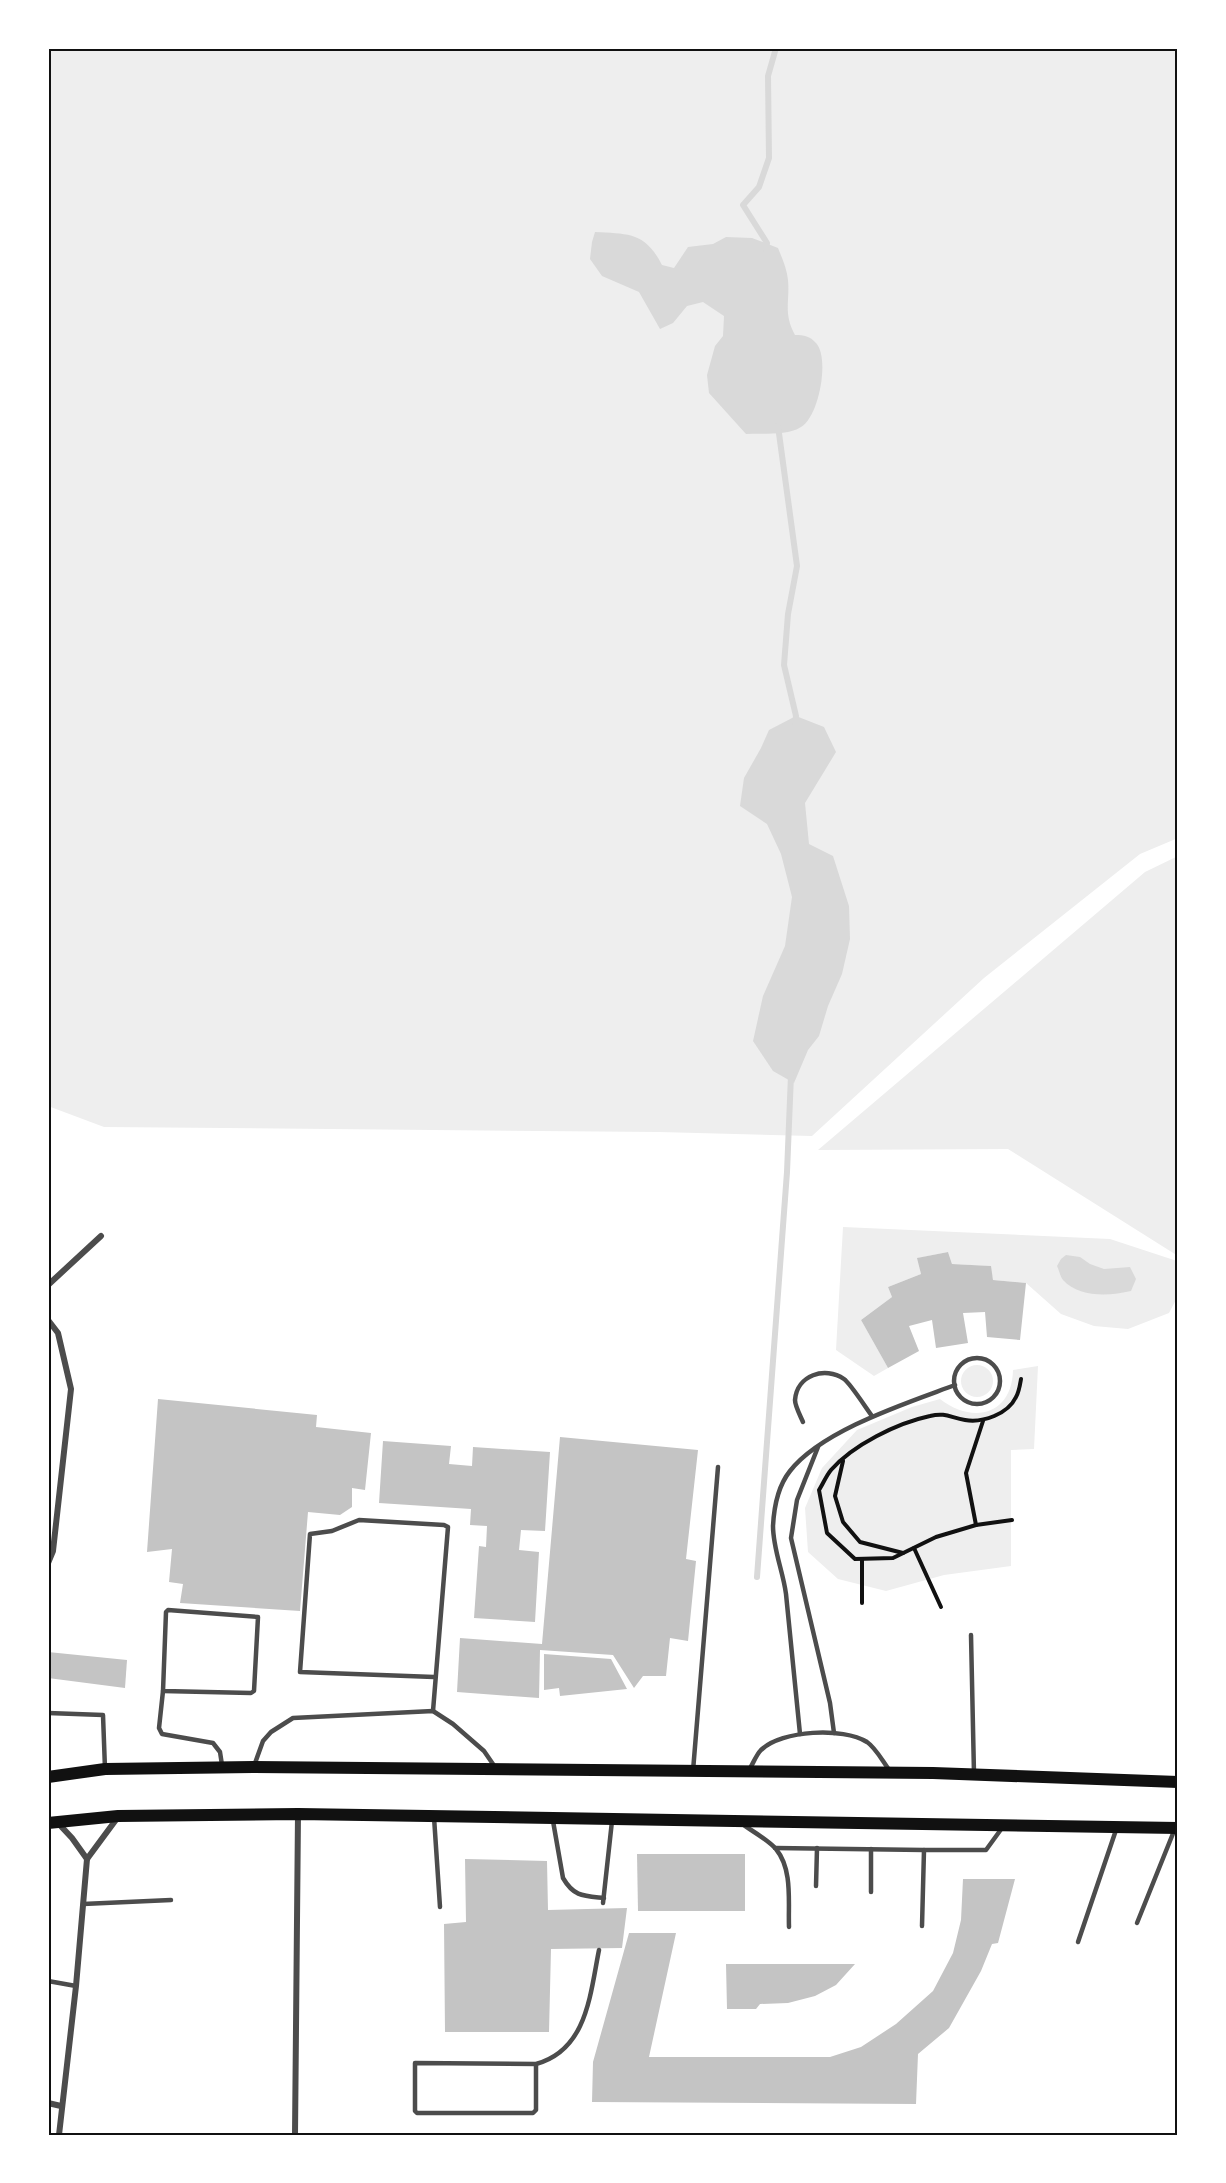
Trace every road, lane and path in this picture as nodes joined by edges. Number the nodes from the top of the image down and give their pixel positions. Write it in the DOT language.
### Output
graph roads {
  1 [pos="100,1236"];
  2 [pos="48,1285"];
  3 [pos="48,1320"];
  4 [pos="1021,1379"];
  5 [pos="954,1385"];
  6 [pos="872,1416"];
  7 [pos="983,1421"];
  8 [pos="803,1422"];
  9 [pos="819,1445"];
  10 [pos="843,1461"];
  11 [pos="718,1467"];
  12 [pos="1012,1520"];
  13 [pos="976,1525"];
  14 [pos="914,1548"];
  15 [pos="904,1554"];
  16 [pos="862,1559"];
  17 [pos="48,1563"];
  18 [pos="862,1603"];
  19 [pos="941,1607"];
  20 [pos="971,1635"];
  21 [pos="434,1677"];
  22 [pos="163,1691"];
  23 [pos="433,1711"];
  24 [pos="48,1713"];
  25 [pos="834,1733"];
  26 [pos="800,1734"];
  27 [pos="222,1767"];
  28 [pos="253,1767"];
  29 [pos="105,1768"];
  30 [pos="496,1769"];
  31 [pos="693,1771"];
  32 [pos="749,1771"];
  33 [pos="891,1773"];
  34 [pos="974,1774"];
  35 [pos="48,1777"];
  36 [pos="1178,1782"];
  37 [pos="298,1814"];
  38 [pos="118,1816"];
  39 [pos="434,1817"];
  40 [pos="552,1818"];
  41 [pos="612,1818"];
  42 [pos="736,1820"];
  43 [pos="52,1822"];
  44 [pos="1004,1826"];
  45 [pos="1117,1827"];
  46 [pos="1177,1828"];
  47 [pos="775,1848"];
  48 [pos="818,1848"];
  49 [pos="871,1849"];
  50 [pos="924,1850"];
  51 [pos="87,1859"];
  52 [pos="816,1886"];
  53 [pos="871,1892"];
  54 [pos="171,1900"];
  55 [pos="83,1904"];
  56 [pos="440,1907"];
  57 [pos="1137,1923"];
  58 [pos="922,1926"];
  59 [pos="789,1927"];
  60 [pos="1078,1942"];
  61 [pos="599,1950"];
  62 [pos="48,1981"];
  63 [pos="75,1986"];
  64 [pos="536,2064"];
  65 [pos="48,2103"];
  66 [pos="61,2106"];
  67 [pos="59,2135"];
  68 [pos="295,2135"];
  1 -- 2 [label="street"];
  3 -- 17 [label="street"];
  4 -- 7 [label="path"];
  5 -- 5 [label="lane"];
  5 -- 6 [label="lane"];
  6 -- 8 [label="lane"];
  6 -- 9 [label="lane"];
  7 -- 10 [label="path"];
  7 -- 13 [label="path"];
  9 -- 25 [label="lane"];
  9 -- 26 [label="lane"];
  10 -- 15 [label="path"];
  10 -- 16 [label="path"];
  11 -- 31 [label="lane"];
  12 -- 13 [label="path"];
  13 -- 14 [label="path"];
  14 -- 15 [label="path"];
  14 -- 19 [label="path"];
  15 -- 16 [label="path"];
  16 -- 18 [label="path"];
  20 -- 34 [label="lane"];
  21 -- 21 [label="lane"];
  21 -- 23 [label="lane"];
  22 -- 22 [label="lane"];
  22 -- 27 [label="lane"];
  23 -- 28 [label="lane"];
  23 -- 30 [label="lane"];
  24 -- 29 [label="lane"];
  25 -- 26 [label="lane"];
  25 -- 33 [label="lane"];
  26 -- 32 [label="lane"];
  27 -- 28 [label="main road"];
  27 -- 29 [label="main road"];
  28 -- 30 [label="main road"];
  29 -- 35 [label="main road"];
  30 -- 31 [label="main road"];
  31 -- 32 [label="main road"];
  32 -- 33 [label="main road"];
  33 -- 34 [label="main road"];
  34 -- 36 [label="main road"];
  37 -- 38 [label="main road"];
  37 -- 39 [label="main road"];
  37 -- 68 [label="street"];
  38 -- 43 [label="main road"];
  38 -- 51 [label="street"];
  39 -- 40 [label="main road"];
  39 -- 56 [label="lane"];
  40 -- 41 [label="main road"];
  40 -- 41 [label="lane"];
  41 -- 42 [label="main road"];
  42 -- 44 [label="main road"];
  42 -- 47 [label="lane"];
  43 -- 51 [label="street"];
  44 -- 45 [label="main road"];
  44 -- 50 [label="lane"];
  45 -- 46 [label="main road"];
  45 -- 60 [label="lane"];
  46 -- 57 [label="lane"];
  47 -- 48 [label="lane"];
  47 -- 59 [label="lane"];
  48 -- 49 [label="lane"];
  48 -- 52 [label="lane"];
  49 -- 50 [label="lane"];
  49 -- 53 [label="lane"];
  50 -- 58 [label="lane"];
  51 -- 55 [label="street"];
  54 -- 55 [label="lane"];
  55 -- 63 [label="street"];
  61 -- 64 [label="lane"];
  62 -- 63 [label="lane"];
  63 -- 66 [label="street"];
  64 -- 64 [label="lane"];
  65 -- 66 [label="street"];
  66 -- 67 [label="street"];
}
